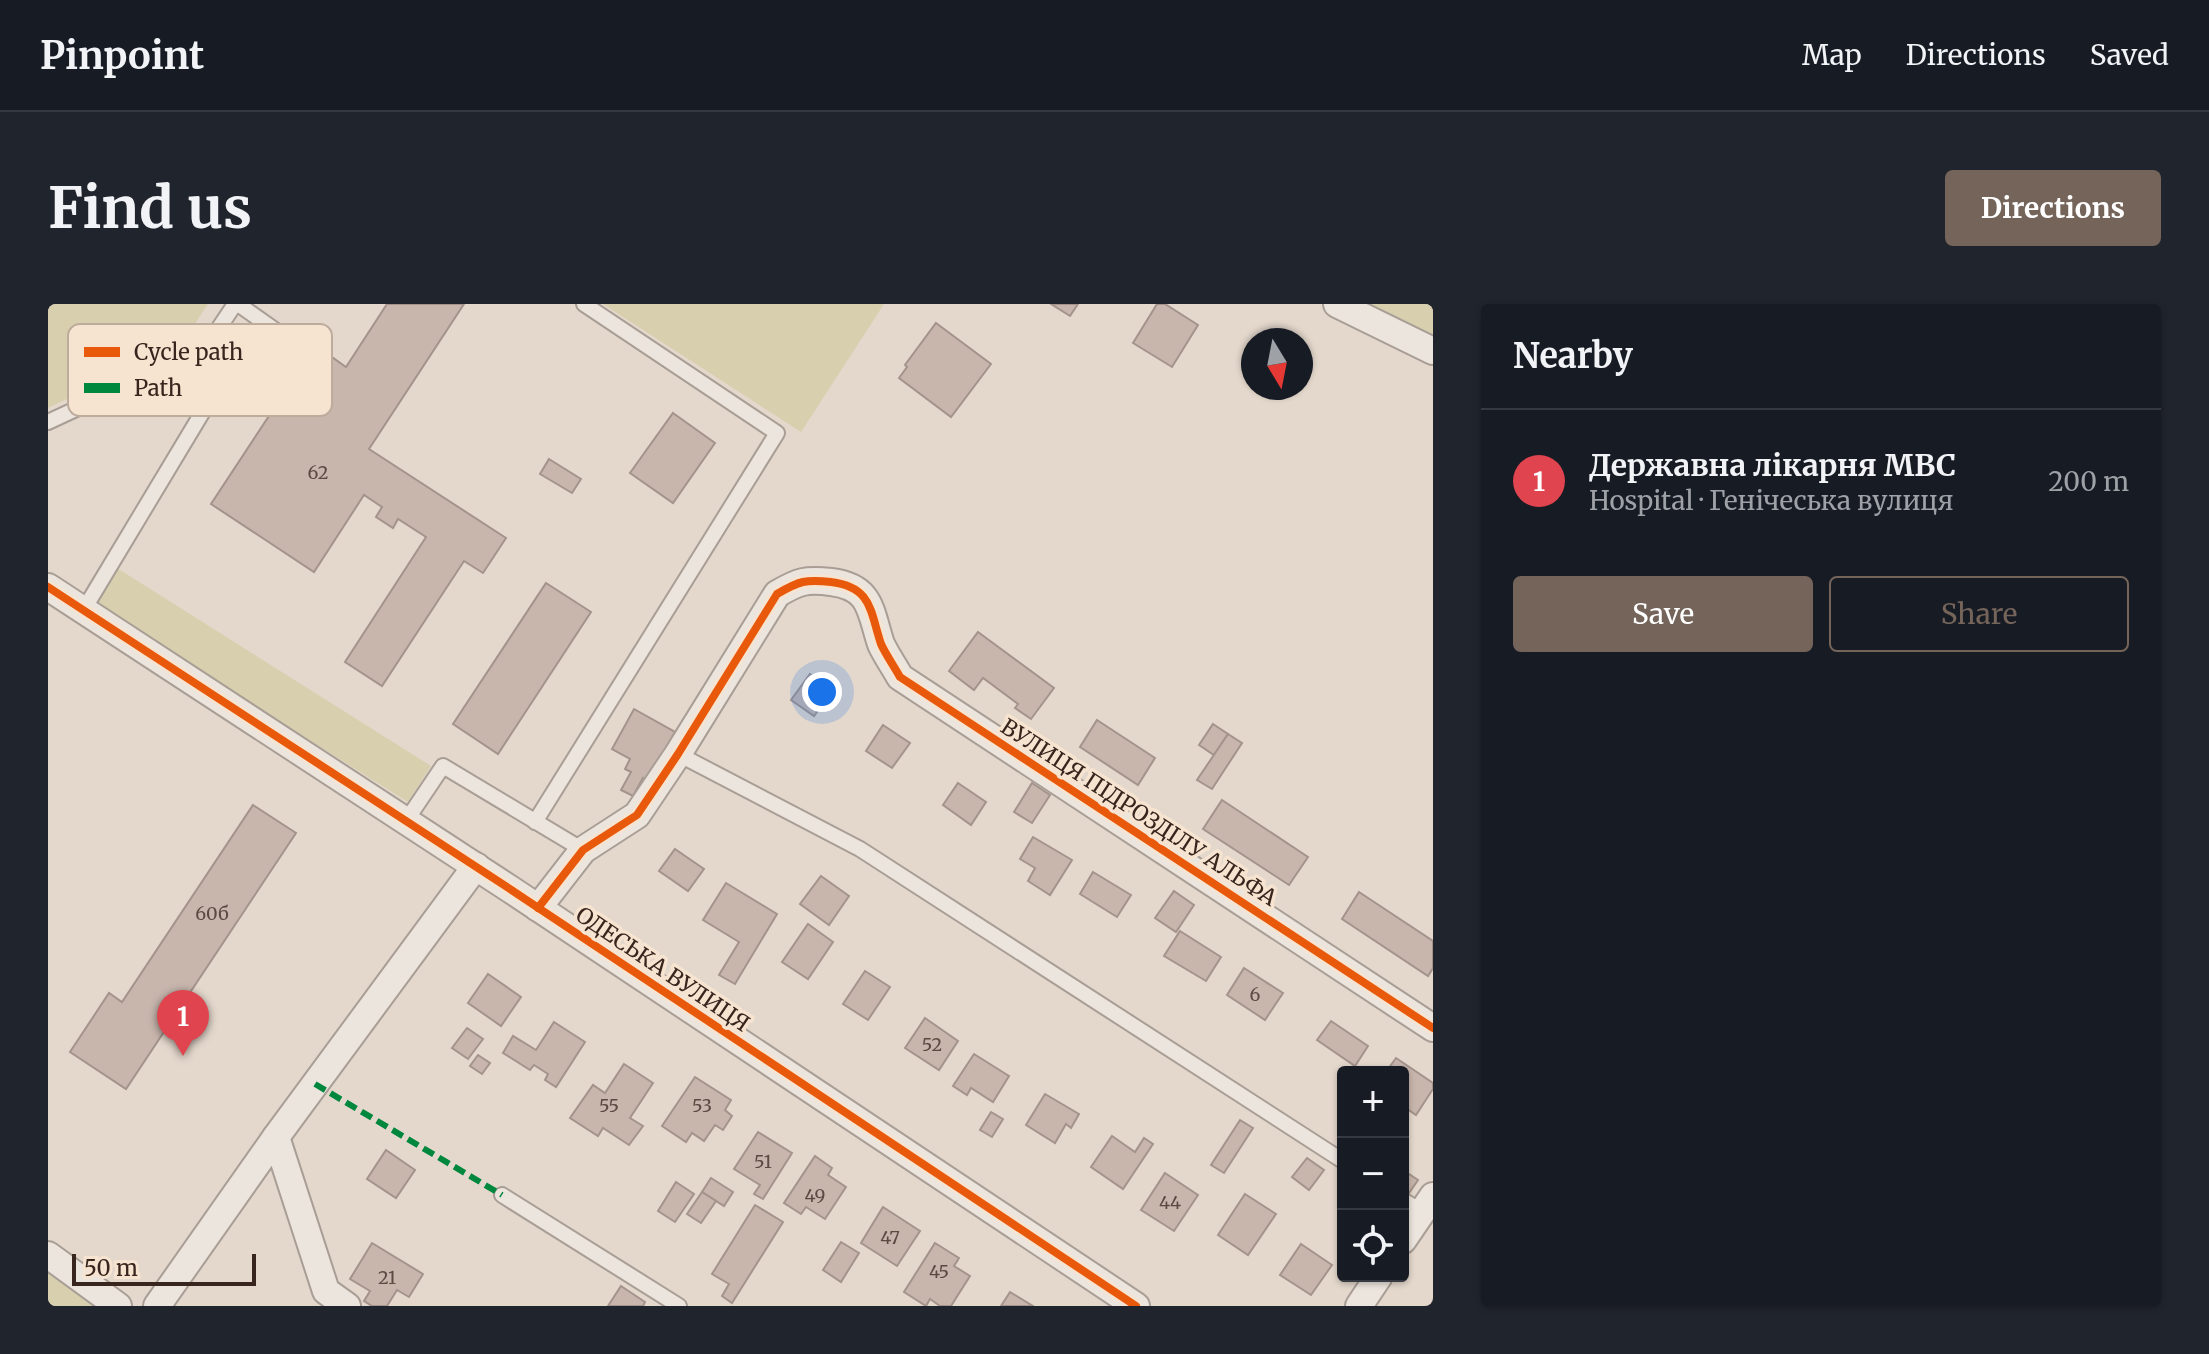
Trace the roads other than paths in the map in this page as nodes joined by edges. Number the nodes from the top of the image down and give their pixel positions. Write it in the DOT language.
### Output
graph roads {
  1 [pos="237,304"];
  2 [pos="584,304"];
  3 [pos="1337,304"];
  4 [pos="223,324"];
  5 [pos="266,324"];
  6 [pos="1433,351"];
  7 [pos="68,413"];
  8 [pos="200,416"];
  9 [pos="48,422"];
  10 [pos="48,587"];
  11 [pos="83,611"];
  12 [pos="678,754"];
  13 [pos="406,821"];
  14 [pos="535,822"];
  15 [pos="583,850"];
  16 [pos="476,866"];
  17 [pos="538,908"];
  18 [pos="1433,1028"];
  19 [pos="276,1137"];
  20 [pos="1337,1157"];
  21 [pos="502,1195"];
  22 [pos="1419,1203"];
  23 [pos="1409,1226"];
  24 [pos="48,1255"];
  25 [pos="1375,1282"];
  26 [pos="118,1306"];
  27 [pos="157,1306"];
  28 [pos="347,1306"];
  29 [pos="679,1306"];
  30 [pos="1136,1306"];
  31 [pos="1359,1306"];
  1 -- 4 [label="lane"];
  1 -- 5 [label="lane"];
  2 -- 14 [label="lane"];
  3 -- 6 [label="street"];
  7 -- 9 [label="lane"];
  8 -- 11 [label="lane"];
  10 -- 11 [label="street, ОДЕСЬКА ВУЛИЦЯ"];
  11 -- 13 [label="street, ОДЕСЬКА ВУЛИЦЯ"];
  12 -- 15 [label="street"];
  12 -- 18 [label="street, ВУЛИЦЯ ПІДРОЗДІЛУ АЛЬФА"];
  12 -- 20 [label="lane"];
  13 -- 14 [label="lane"];
  13 -- 16 [label="street, ОДЕСЬКА ВУЛИЦЯ"];
  14 -- 15 [label="lane"];
  15 -- 17 [label="street"];
  16 -- 17 [label="street, ОДЕСЬКА ВУЛИЦЯ"];
  16 -- 19 [label="street"];
  17 -- 30 [label="street, ОДЕСЬКА ВУЛИЦЯ"];
  19 -- 27 [label="street"];
  19 -- 28 [label="street"];
  21 -- 29 [label="lane"];
  22 -- 23 [label="street"];
  24 -- 26 [label="street"];
  25 -- 31 [label="street"];
}
